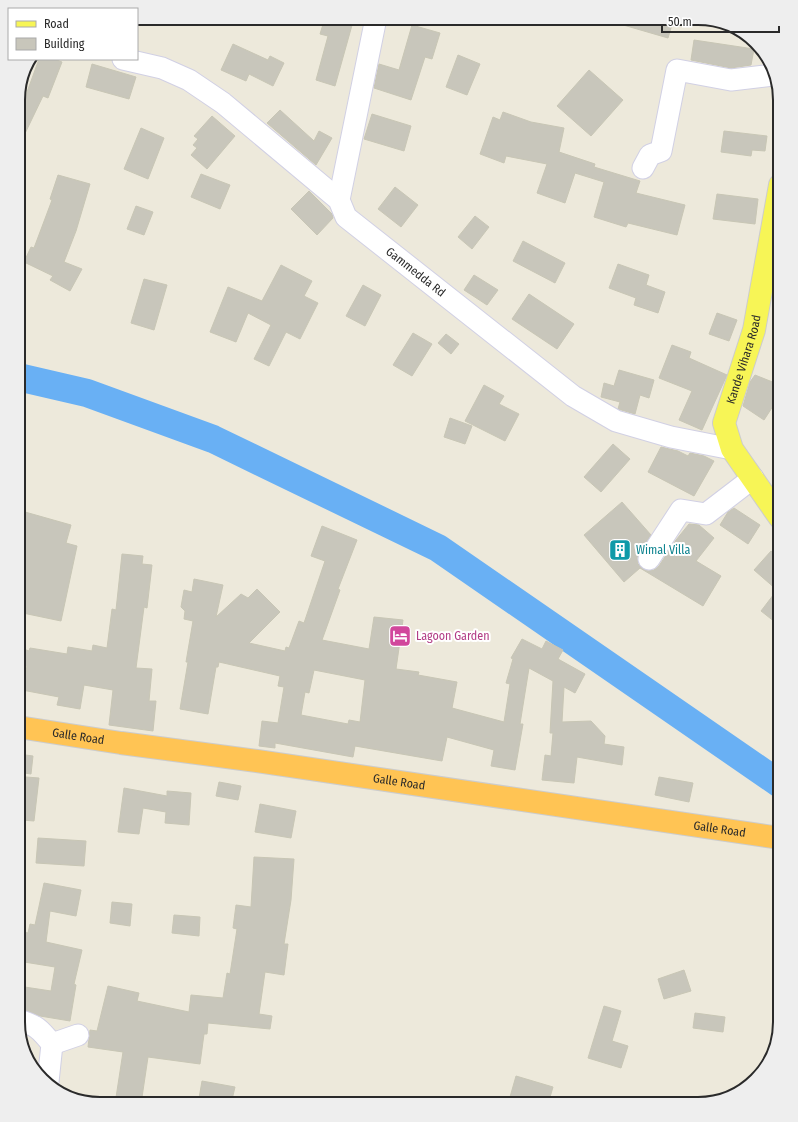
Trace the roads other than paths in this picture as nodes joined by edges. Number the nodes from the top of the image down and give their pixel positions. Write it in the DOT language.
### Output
graph roads {
  1 [pos="375,25"];
  2 [pos="127,60"];
  3 [pos="769,76"];
  4 [pos="643,168"];
  5 [pos="339,200"];
  6 [pos="773,224"];
  7 [pos="732,449"];
  8 [pos="753,478"];
  9 [pos="773,508"];
  10 [pos="649,558"];
  11 [pos="25,728"];
  12 [pos="772,836"];
  13 [pos="25,1022"];
  14 [pos="78,1035"];
  15 [pos="52,1044"];
  16 [pos="49,1077"];
  1 -- 5 [label="street"];
  2 -- 5 [label="street, Gammedda Rd"];
  3 -- 4 [label="street"];
  5 -- 7 [label="street, Gammedda Rd"];
  6 -- 7 [label="main road, Kande Vihara Road"];
  7 -- 8 [label="main road, Kande Vihara Road"];
  8 -- 9 [label="main road, Kande Vihara Road"];
  8 -- 10 [label="street"];
  11 -- 12 [label="highway, Galle Road"];
  13 -- 15 [label="street"];
  14 -- 15 [label="street"];
  15 -- 16 [label="street"];
}
